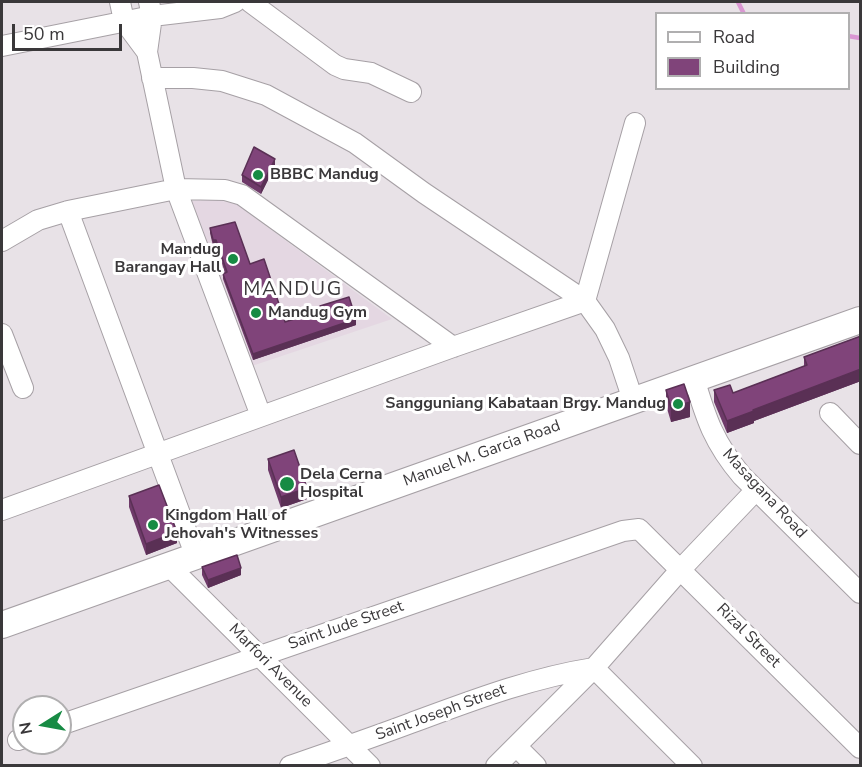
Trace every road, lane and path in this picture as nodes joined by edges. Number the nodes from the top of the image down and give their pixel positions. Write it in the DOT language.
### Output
graph roads {
  1 [pos="120,2"];
  2 [pos="235,2"];
  3 [pos="250,2"];
  4 [pos="151,9"];
  5 [pos="124,21"];
  6 [pos="2,46"];
  7 [pos="147,52"];
  8 [pos="152,78"];
  9 [pos="411,92"];
  10 [pos="635,123"];
  11 [pos="176,189"];
  12 [pos="68,211"];
  13 [pos="2,241"];
  14 [pos="585,301"];
  15 [pos="861,320"];
  16 [pos="2,334"];
  17 [pos="453,346"];
  18 [pos="694,378"];
  19 [pos="23,388"];
  20 [pos="633,400"];
  21 [pos="830,413"];
  22 [pos="261,416"];
  23 [pos="861,444"];
  24 [pos="158,453"];
  25 [pos="756,489"];
  26 [pos="2,510"];
  27 [pos="632,529"];
  28 [pos="196,557"];
  29 [pos="169,566"];
  30 [pos="681,569"];
  31 [pos="861,593"];
  32 [pos="2,625"];
  33 [pos="260,656"];
  34 [pos="594,668"];
  35 [pos="72,721"];
  36 [pos="350,746"];
  37 [pos="516,746"];
  38 [pos="861,748"];
  39 [pos="290,765"];
  40 [pos="370,765"];
  41 [pos="496,765"];
  42 [pos="536,765"];
  43 [pos="692,765"];
  1 -- 5 [label="street"];
  2 -- 4 [label="street"];
  3 -- 9 [label="street"];
  4 -- 5 [label="street"];
  4 -- 7 [label="street"];
  5 -- 6 [label="street"];
  5 -- 7 [label="street"];
  7 -- 8 [label="street"];
  8 -- 11 [label="street"];
  8 -- 14 [label="street"];
  10 -- 14 [label="street"];
  11 -- 12 [label="street"];
  11 -- 17 [label="street"];
  11 -- 22 [label="street"];
  12 -- 13 [label="street"];
  12 -- 24 [label="street"];
  14 -- 17 [label="street"];
  14 -- 20 [label="street"];
  15 -- 18 [label="main road, Manuel M. Garcia Road"];
  16 -- 19 [label="street"];
  17 -- 22 [label="street"];
  18 -- 20 [label="main road, Manuel M. Garcia Road"];
  18 -- 25 [label="street, Masagana Road"];
  20 -- 28 [label="main road, Manuel M. Garcia Road"];
  21 -- 23 [label="street"];
  22 -- 24 [label="street"];
  24 -- 26 [label="street"];
  24 -- 28 [label="street"];
  25 -- 30 [label="street"];
  25 -- 31 [label="street, Masagana Road"];
  27 -- 30 [label="street, Rizal Street"];
  27 -- 33 [label="street, Saint Jude Street"];
  28 -- 29 [label="main road, Manuel M. Garcia Road"];
  29 -- 32 [label="main road, Manuel M. Garcia Road"];
  29 -- 33 [label="street, Marfori Avenue"];
  30 -- 34 [label="street"];
  30 -- 38 [label="street, Rizal Street"];
  33 -- 35 [label="street, Saint Jude Street"];
  33 -- 36 [label="street, Marfori Avenue"];
  34 -- 36 [label="street, Saint Joseph Street"];
  34 -- 37 [label="street"];
  34 -- 43 [label="street"];
  36 -- 39 [label="street, Saint Joseph Street"];
  36 -- 40 [label="street, Marfori Avenue"];
  37 -- 41 [label="street"];
  37 -- 42 [label="street"];
}
